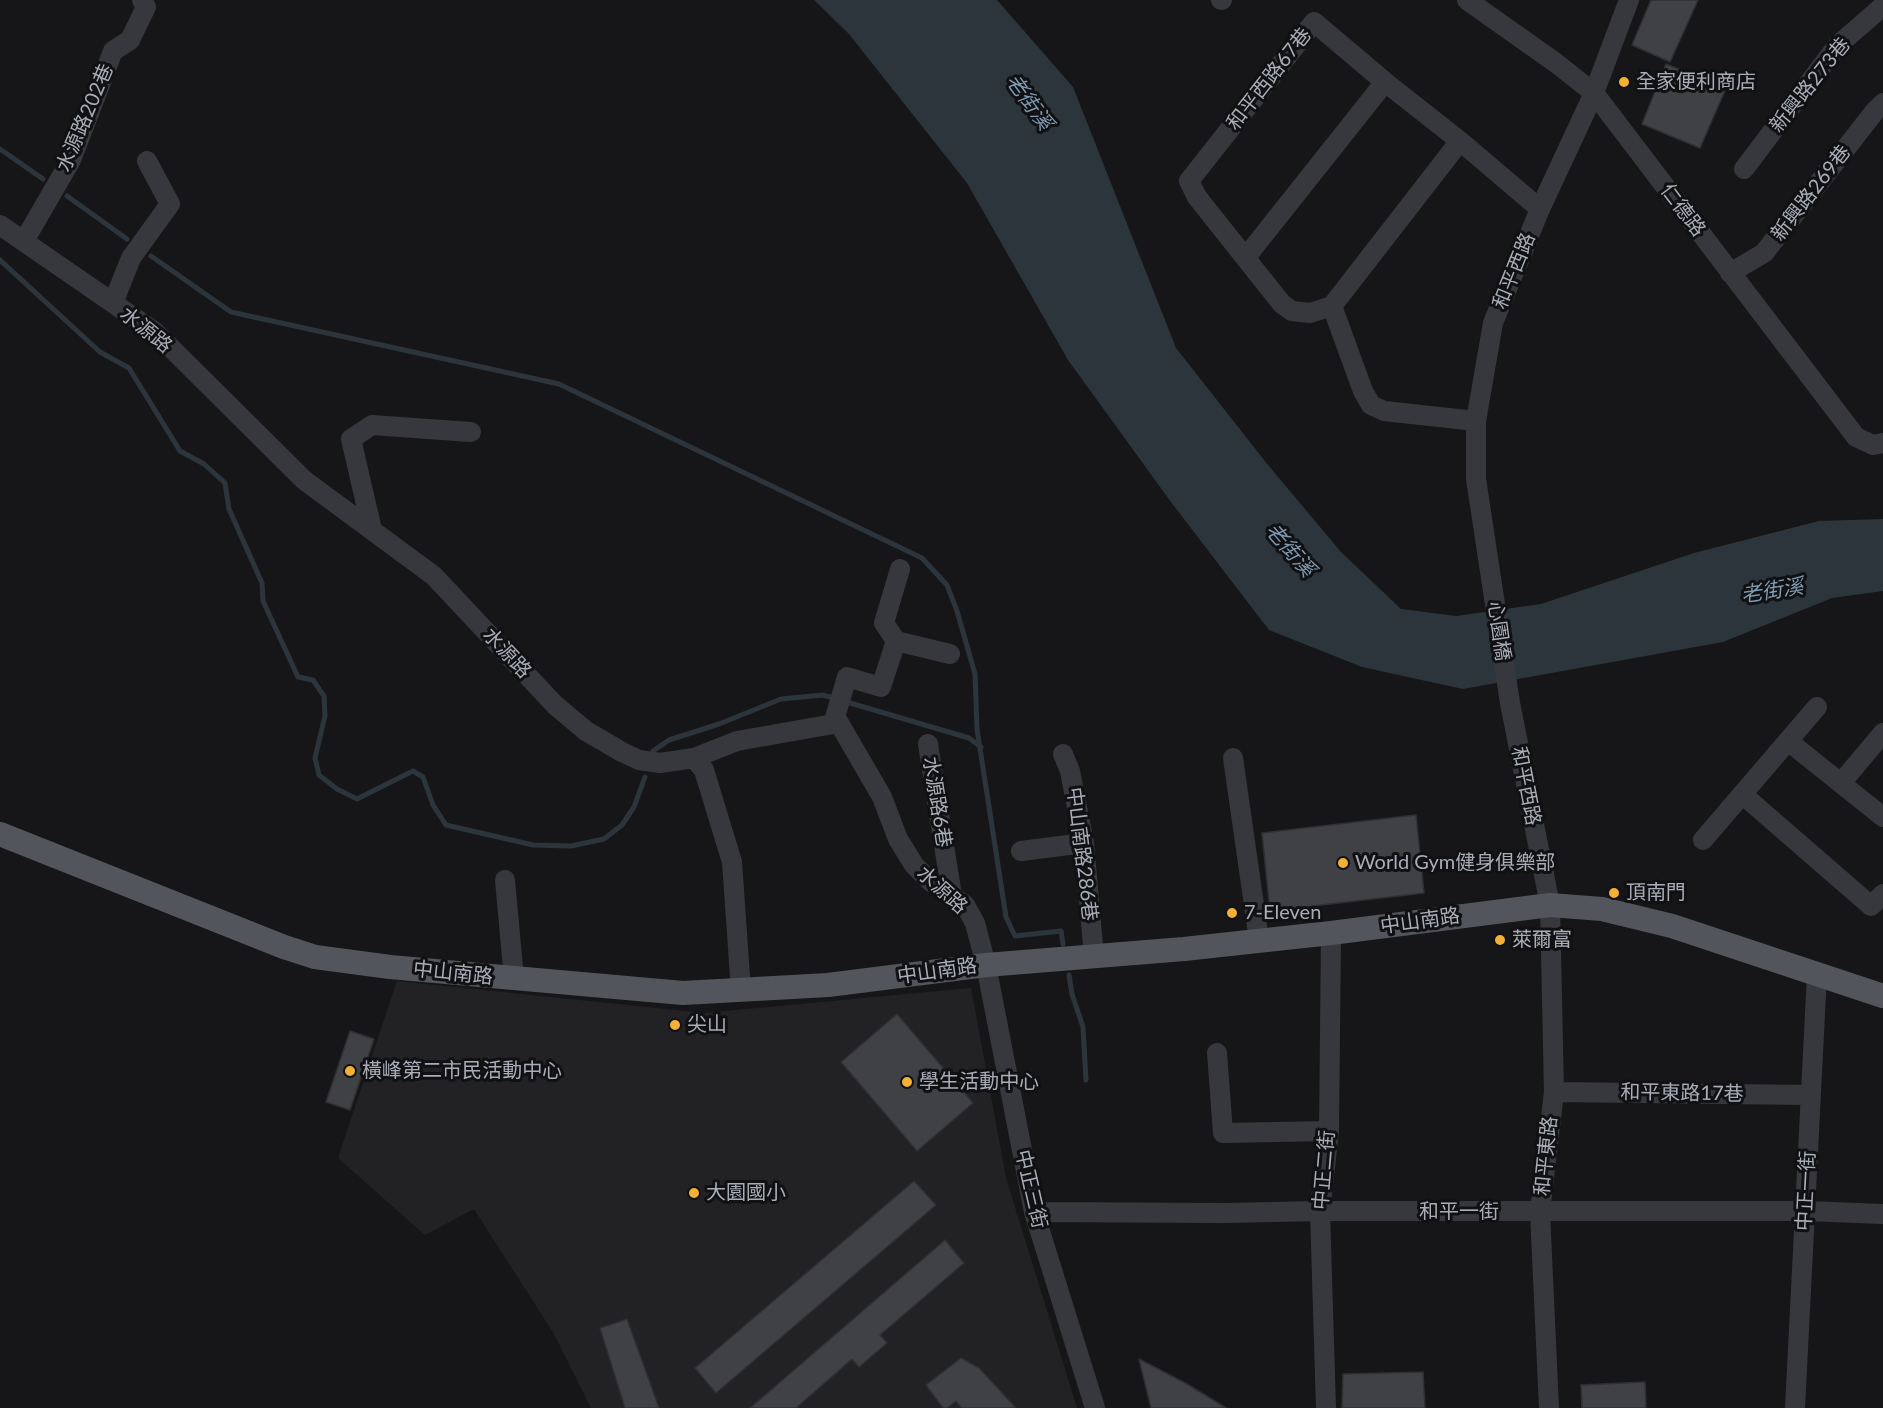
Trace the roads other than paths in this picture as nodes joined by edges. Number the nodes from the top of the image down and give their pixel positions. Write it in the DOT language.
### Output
graph roads {
  1 [pos="142,0"];
  2 [pos="1467,0"];
  3 [pos="1629,0"];
  4 [pos="1883,6"];
  5 [pos="1385,82"];
  6 [pos="1594,93"];
  7 [pos="1883,103"];
  8 [pos="1460,141"];
  9 [pos="147,161"];
  10 [pos="1744,169"];
  11 [pos="1540,209"];
  12 [pos="0,225"];
  13 [pos="24,241"];
  14 [pos="1246,257"];
  15 [pos="1730,273"];
  16 [pos="113,303"];
  17 [pos="1332,306"];
  18 [pos="1476,421"];
  19 [pos="471,432"];
  20 [pos="1878,444"];
  21 [pos="372,530"];
  22 [pos="1489,560"];
  23 [pos="900,569"];
  24 [pos="896,641"];
  25 [pos="950,654"];
  26 [pos="1510,703"];
  27 [pos="1817,707"];
  28 [pos="835,718"];
  29 [pos="1883,733"];
  30 [pos="1788,741"];
  31 [pos="928,744"];
  32 [pos="1063,754"];
  33 [pos="694,758"];
  34 [pos="1233,758"];
  35 [pos="1841,783"];
  36 [pos="1742,794"];
  37 [pos="1883,817"];
  38 [pos="0,834"];
  39 [pos="1703,840"];
  40 [pos="1084,843"];
  41 [pos="1022,851"];
  42 [pos="505,880"];
  43 [pos="1883,894"];
  44 [pos="952,896"];
  45 [pos="1550,905"];
  46 [pos="1331,933"];
  47 [pos="1259,940"];
  48 [pos="1094,957"];
  49 [pos="986,965"];
  50 [pos="1817,974"];
  51 [pos="514,979"];
  52 [pos="741,991"];
  53 [pos="1883,996"];
  54 [pos="1217,1053"];
  55 [pos="1554,1092"];
  56 [pos="1811,1095"];
  57 [pos="1329,1131"];
  58 [pos="1320,1211"];
  59 [pos="1806,1211"];
  60 [pos="1034,1212"];
  61 [pos="1540,1212"];
  62 [pos="1883,1214"];
  63 [pos="1095,1408"];
  64 [pos="1326,1408"];
  65 [pos="1549,1408"];
  66 [pos="1795,1408"];
  1 -- 13 [label="street, 水源路202巷"];
  2 -- 6 [label="street, 仁德路"];
  3 -- 6 [label="street, 和平西路"];
  4 -- 10 [label="street, 新興路273巷"];
  5 -- 8 [label="street, 和平西路67巷"];
  5 -- 14 [label="street"];
  5 -- 14 [label="street, 和平西路67巷"];
  6 -- 11 [label="street, 和平西路"];
  6 -- 15 [label="street, 仁德路"];
  7 -- 15 [label="street, 新興路269巷"];
  8 -- 11 [label="street, 和平西路67巷"];
  8 -- 17 [label="street"];
  9 -- 16 [label="street"];
  11 -- 18 [label="street, 和平西路"];
  12 -- 13 [label="street, 水源路"];
  13 -- 16 [label="street, 水源路"];
  14 -- 17 [label="street"];
  15 -- 20 [label="street, 仁德路"];
  16 -- 21 [label="street, 水源路"];
  17 -- 18 [label="street"];
  18 -- 22 [label="street, 和平西路"];
  19 -- 21 [label="street"];
  21 -- 33 [label="street, 水源路"];
  22 -- 26 [label="street, 心園橋"];
  23 -- 24 [label="street"];
  24 -- 25 [label="street"];
  24 -- 28 [label="street"];
  26 -- 45 [label="street, 和平西路"];
  27 -- 30 [label="street"];
  28 -- 33 [label="street, 水源路"];
  28 -- 44 [label="street, 水源路"];
  29 -- 35 [label="street"];
  30 -- 35 [label="street"];
  30 -- 36 [label="street"];
  31 -- 44 [label="street, 水源路6巷"];
  32 -- 40 [label="street, 中山南路286巷"];
  33 -- 52 [label="street"];
  34 -- 47 [label="street"];
  35 -- 37 [label="street"];
  36 -- 39 [label="street"];
  36 -- 43 [label="street"];
  38 -- 51 [label="main road, 中山南路"];
  40 -- 41 [label="street"];
  40 -- 48 [label="street, 中山南路286巷"];
  42 -- 51 [label="street"];
  44 -- 49 [label="street, 水源路"];
  45 -- 46 [label="main road, 中山南路"];
  45 -- 50 [label="main road, 中山南路"];
  45 -- 55 [label="street, 和平東路"];
  46 -- 47 [label="main road, 中山南路"];
  46 -- 57 [label="street, 中正二街"];
  47 -- 48 [label="main road, 中山南路"];
  48 -- 49 [label="main road, 中山南路"];
  49 -- 52 [label="main road, 中山南路"];
  49 -- 60 [label="street, 中正三街"];
  50 -- 53 [label="main road, 中山南路"];
  50 -- 56 [label="street, 中正一街"];
  51 -- 52 [label="main road, 中山南路"];
  54 -- 57 [label="street"];
  55 -- 56 [label="street, 和平東路17巷"];
  55 -- 61 [label="street, 和平東路"];
  56 -- 59 [label="street, 中正一街"];
  57 -- 58 [label="street, 中正二街"];
  58 -- 60 [label="street, 和平一街"];
  58 -- 61 [label="street, 和平一街"];
  58 -- 64 [label="street, 中正二街"];
  59 -- 61 [label="street, 和平一街"];
  59 -- 62 [label="street, 和平一街"];
  59 -- 66 [label="street, 中正一街"];
  60 -- 63 [label="street, 中正三街"];
  61 -- 65 [label="street, 和平東路"];
}
